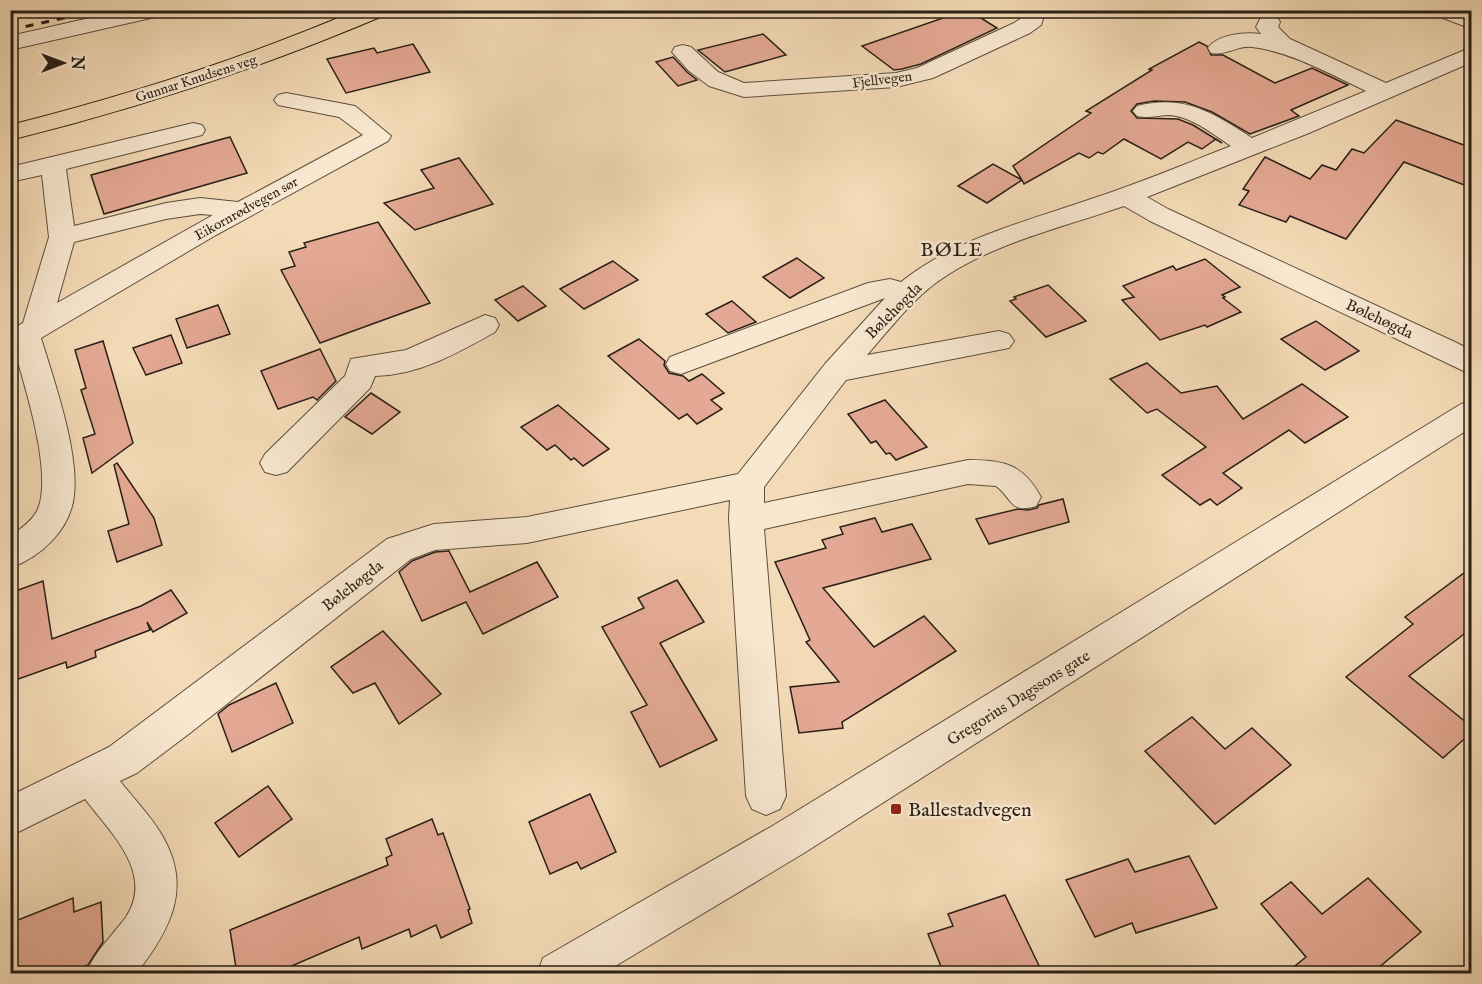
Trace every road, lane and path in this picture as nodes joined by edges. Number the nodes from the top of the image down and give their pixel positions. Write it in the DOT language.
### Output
graph roads {
  1 [pos="156,10"];
  2 [pos="356,10"];
  3 [pos="377,10"];
  4 [pos="1035,10"];
  5 [pos="1443,10"];
  6 [pos="1269,22"];
  7 [pos="1472,23"];
  8 [pos="10,43"];
  9 [pos="1282,44"];
  10 [pos="1219,48"];
  11 [pos="683,52"];
  12 [pos="1472,54"];
  13 [pos="1385,91"];
  14 [pos="286,100"];
  15 [pos="1145,111"];
  16 [pos="10,116"];
  17 [pos="193,130"];
  18 [pos="10,133"];
  19 [pos="1249,147"];
  20 [pos="53,165"];
  21 [pos="10,175"];
  22 [pos="1126,196"];
  23 [pos="242,210"];
  24 [pos="62,237"];
  25 [pos="903,296"];
  26 [pos="485,325"];
  27 [pos="24,335"];
  28 [pos="999,341"];
  29 [pos="681,364"];
  30 [pos="1472,365"];
  31 [pos="836,370"];
  32 [pos="1472,412"];
  33 [pos="276,463"];
  34 [pos="1024,497"];
  35 [pos="747,501"];
  36 [pos="10,554"];
  37 [pos="92,777"];
  38 [pos="766,796"];
  39 [pos="10,817"];
  40 [pos="108,974"];
  41 [pos="559,974"];
  1 -- 8 [label="street"];
  2 -- 16 [label="main road, Gunnar Knudsens veg"];
  3 -- 18 [label="main road, Gunnar Knudsens veg"];
  4 -- 11 [label="street, Fjellvegen"];
  5 -- 7 [label="street"];
  6 -- 9 [label="street"];
  9 -- 10 [label="street"];
  9 -- 13 [label="street"];
  12 -- 13 [label="street, Bølehøgda"];
  13 -- 19 [label="street, Bølehøgda"];
  14 -- 23 [label="street, Eikornrødvegen sør"];
  15 -- 19 [label="street"];
  17 -- 20 [label="street"];
  19 -- 22 [label="street, Bølehøgda"];
  20 -- 21 [label="street"];
  20 -- 24 [label="street"];
  22 -- 25 [label="street, Bølehøgda"];
  22 -- 30 [label="street, Bølehøgda"];
  23 -- 24 [label="street"];
  23 -- 27 [label="street, Eikornrødvegen sør"];
  24 -- 27 [label="street"];
  25 -- 29 [label="street"];
  25 -- 31 [label="street, Bølehøgda"];
  26 -- 33 [label="street"];
  27 -- 36 [label="street"];
  28 -- 31 [label="street"];
  31 -- 35 [label="street, Bølehøgda"];
  32 -- 41 [label="street, Gregorius Dagssons gate"];
  34 -- 35 [label="street"];
  35 -- 37 [label="street, Bølehøgda"];
  35 -- 38 [label="street"];
  37 -- 39 [label="street, Bølehøgda"];
  37 -- 40 [label="street"];
}
